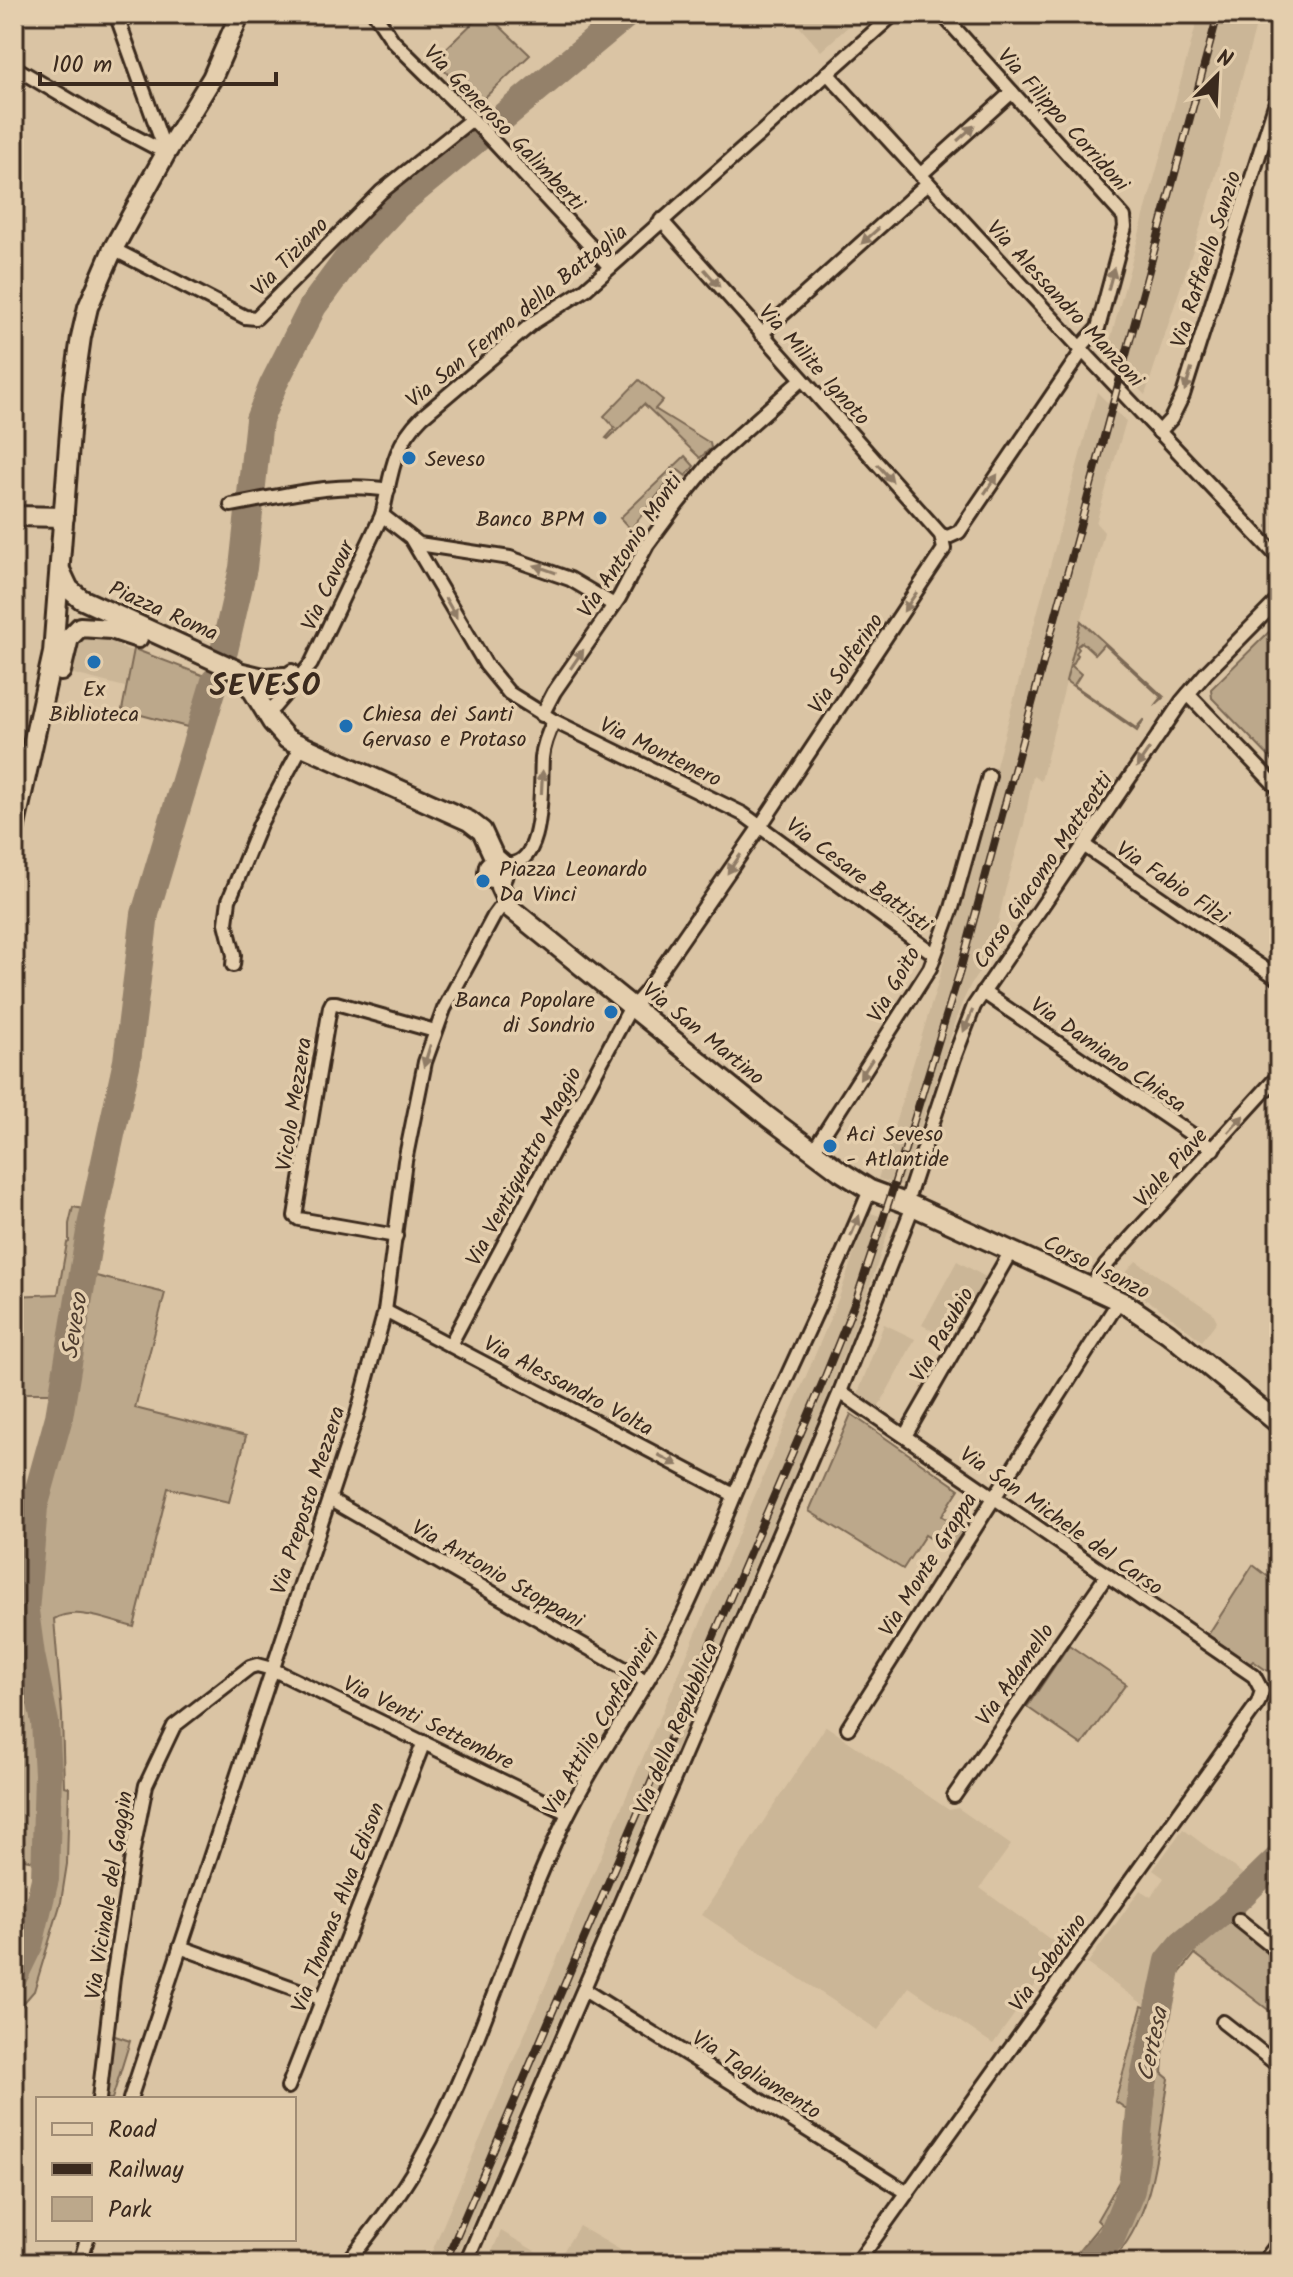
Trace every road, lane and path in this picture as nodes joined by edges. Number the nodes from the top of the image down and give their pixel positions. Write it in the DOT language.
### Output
graph roads {
  1 [pos="116,14"];
  2 [pos="240,14"];
  3 [pos="894,14"];
  4 [pos="942,14"];
  5 [pos="376,15"];
  6 [pos="14,67"];
  7 [pos="827,73"];
  8 [pos="1012,92"];
  9 [pos="1279,92"];
  10 [pos="1274,121"];
  11 [pos="475,122"];
  12 [pos="166,153"];
  13 [pos="924,179"];
  14 [pos="661,220"];
  15 [pos="113,249"];
  16 [pos="610,267"];
  17 [pos="761,334"];
  18 [pos="1081,350"];
  19 [pos="802,379"];
  20 [pos="1159,432"];
  21 [pos="388,490"];
  22 [pos="231,505"];
  23 [pos="382,515"];
  24 [pos="14,516"];
  25 [pos="64,517"];
  26 [pos="941,535"];
  27 [pos="412,540"];
  28 [pos="1279,558"];
  29 [pos="60,563"];
  30 [pos="1279,599"];
  31 [pos="87,602"];
  32 [pos="614,605"];
  33 [pos="57,611"];
  34 [pos="83,626"];
  35 [pos="220,667"];
  36 [pos="296,674"];
  37 [pos="1188,694"];
  38 [pos="256,698"];
  39 [pos="548,718"];
  40 [pos="283,736"];
  41 [pos="301,747"];
  42 [pos="31,754"];
  43 [pos="989,776"];
  44 [pos="1279,789"];
  45 [pos="761,825"];
  46 [pos="14,830"];
  47 [pos="1085,846"];
  48 [pos="499,882"];
  49 [pos="934,954"];
  50 [pos="233,965"];
  51 [pos="1279,979"];
  52 [pos="983,992"];
  53 [pos="633,1006"];
  54 [pos="435,1031"];
  55 [pos="1279,1075"];
  56 [pos="1213,1149"];
  57 [pos="813,1151"];
  58 [pos="870,1190"];
  59 [pos="910,1205"];
  60 [pos="396,1236"];
  61 [pos="1011,1251"];
  62 [pos="1091,1287"];
  63 [pos="1119,1301"];
  64 [pos="385,1311"];
  65 [pos="450,1345"];
  66 [pos="840,1392"];
  67 [pos="1279,1424"];
  68 [pos="905,1436"];
  69 [pos="734,1495"];
  70 [pos="993,1497"];
  71 [pos="329,1499"];
  72 [pos="1107,1575"];
  73 [pos="272,1669"];
  74 [pos="646,1681"];
  75 [pos="1259,1683"];
  76 [pos="848,1728"];
  77 [pos="424,1742"];
  78 [pos="954,1796"];
  79 [pos="568,1813"];
  80 [pos="1239,1920"];
  81 [pos="180,1947"];
  82 [pos="1279,1952"];
  83 [pos="584,1990"];
  84 [pos="323,1999"];
  85 [pos="1223,2022"];
  86 [pos="1279,2066"];
  87 [pos="288,2087"];
  88 [pos="99,2097"];
  89 [pos="131,2097"];
  90 [pos="908,2193"];
  91 [pos="86,2241"];
  92 [pos="1279,2242"];
  93 [pos="80,2263"];
  94 [pos="347,2263"];
  95 [pos="466,2263"];
  96 [pos="857,2263"];
  97 [pos="1263,2263"];
  1 -- 12 [label="street"];
  2 -- 12 [label="street"];
  3 -- 7 [label="street, Via San Fermo della Battaglia"];
  4 -- 8 [label="street, Via Filippo Corridoni"];
  5 -- 11 [label="street, Via Generoso Galimberti"];
  6 -- 12 [label="street"];
  7 -- 13 [label="street, Via Alessandro Manzoni"];
  7 -- 14 [label="street, Via San Fermo della Battaglia"];
  13 -- 8 [label="street, one-way"];
  18 -- 8 [label="street, Via Filippo Corridoni, one-way"];
  9 -- 10 [label="street, Via Raffaello Sanzio"];
  10 -- 20 [label="street, Via Raffaello Sanzio, one-way"];
  11 -- 15 [label="street, Via Tiziano"];
  11 -- 16 [label="street, Via Generoso Galimberti"];
  12 -- 15 [label="street"];
  13 -- 17 [label="street, one-way"];
  13 -- 18 [label="street, Via Alessandro Manzoni"];
  14 -- 16 [label="street, Via San Fermo della Battaglia"];
  14 -- 17 [label="street, Via Milite Ignoto, one-way"];
  15 -- 25 [label="street"];
  16 -- 21 [label="street, Via San Fermo della Battaglia"];
  17 -- 19 [label="street, Via Milite Ignoto"];
  18 -- 20 [label="street, Via Alessandro Manzoni"];
  26 -- 18 [label="street, one-way"];
  19 -- 26 [label="street, Via Milite Ignoto, one-way"];
  19 -- 32 [label="street, Via Antonio Monti"];
  20 -- 28 [label="street, Via Alessandro Manzoni"];
  21 -- 22 [label="street"];
  21 -- 23 [label="street, Via San Fermo della Battaglia"];
  23 -- 27 [label="street"];
  23 -- 36 [label="street, Via Cavour"];
  24 -- 25 [label="street"];
  25 -- 29 [label="street"];
  26 -- 45 [label="street, Via Solferino, one-way"];
  32 -- 27 [label="street, one-way"];
  27 -- 39 [label="street, Via Montenero, one-way"];
  29 -- 31 [label="street, Piazza Roma"];
  29 -- 33 [label="street"];
  30 -- 37 [label="street, Corso Giacomo Matteotti"];
  31 -- 33 [label="street, Piazza Roma"];
  31 -- 35 [label="street, Piazza Roma"];
  39 -- 32 [label="street, Via Antonio Monti, one-way"];
  33 -- 34 [label="street, Piazza Roma"];
  33 -- 42 [label="street"];
  34 -- 35 [label="street, Piazza Roma"];
  34 -- 42 [label="street"];
  35 -- 36 [label="street"];
  35 -- 38 [label="street"];
  36 -- 38 [label="street"];
  36 -- 40 [label="street"];
  37 -- 44 [label="street"];
  37 -- 47 [label="street, Corso Giacomo Matteotti, one-way"];
  38 -- 40 [label="street"];
  39 -- 45 [label="street, Via Montenero"];
  48 -- 39 [label="street, Via Antonio Monti, one-way"];
  40 -- 41 [label="street"];
  41 -- 48 [label="street"];
  41 -- 50 [label="street"];
  42 -- 46 [label="street"];
  43 -- 49 [label="street, Via Goito"];
  45 -- 49 [label="street, Via Cesare Battisti"];
  45 -- 53 [label="street, Via Solferino, one-way"];
  47 -- 51 [label="street, Via Fabio Filzi"];
  47 -- 52 [label="street, Corso Giacomo Matteotti"];
  48 -- 53 [label="street, Via San Martino"];
  48 -- 54 [label="street, Via Preposto Mezzera"];
  49 -- 57 [label="street, Via Goito, one-way"];
  52 -- 56 [label="street, Via Damiano Chiesa"];
  52 -- 59 [label="street, Corso Giacomo Matteotti, one-way"];
  53 -- 57 [label="street, Via San Martino"];
  53 -- 65 [label="street, Via Ventiquattro Maggio"];
  54 -- 60 [label="street, Via Preposto Mezzera, one-way"];
  54 -- 60 [label="street, Vicolo Mezzera"];
  56 -- 55 [label="street, Viale Piave, one-way"];
  56 -- 62 [label="street, Viale Piave"];
  57 -- 58 [label="street, Via San Martino"];
  58 -- 59 [label="street, Corso Isonzo"];
  69 -- 58 [label="street, Via Attilio Confalonieri, one-way"];
  59 -- 61 [label="street, Corso Isonzo"];
  59 -- 66 [label="street, Via della Repubblica"];
  60 -- 64 [label="street, Via Preposto Mezzera"];
  61 -- 62 [label="street, Corso Isonzo"];
  61 -- 68 [label="street, Via Pasubio"];
  62 -- 63 [label="street, Corso Isonzo"];
  63 -- 67 [label="street, Corso Isonzo"];
  63 -- 70 [label="street, Via Monte Grappa"];
  64 -- 65 [label="street, Via Alessandro Volta"];
  64 -- 71 [label="street, Via Preposto Mezzera"];
  65 -- 69 [label="street, Via Alessandro Volta, one-way"];
  66 -- 68 [label="street, Via San Michele del Carso"];
  66 -- 83 [label="street, Via della Repubblica"];
  68 -- 70 [label="street, Via San Michele del Carso"];
  69 -- 74 [label="street, Via Attilio Confalonieri"];
  70 -- 72 [label="street, Via San Michele del Carso"];
  70 -- 76 [label="street, Via Monte Grappa"];
  71 -- 73 [label="street, Via Preposto Mezzera"];
  71 -- 74 [label="street, Via Antonio Stoppani"];
  72 -- 75 [label="street, Via San Michele del Carso"];
  72 -- 78 [label="street, Via Adamello"];
  73 -- 77 [label="street, Via Venti Settembre"];
  73 -- 81 [label="street, Via Preposto Mezzera"];
  73 -- 88 [label="street, Via Vicinale del Gaggin"];
  74 -- 79 [label="street, Via Attilio Confalonieri"];
  75 -- 90 [label="street, Via Sabotino"];
  77 -- 79 [label="street, Via Venti Settembre"];
  77 -- 84 [label="street, Via Thomas Alva Edison"];
  79 -- 94 [label="street, Via Attilio Confalonieri"];
  80 -- 82 [label="street"];
  81 -- 84 [label="street"];
  81 -- 89 [label="street, Via Preposto Mezzera"];
  83 -- 90 [label="street, Via Tagliamento"];
  83 -- 95 [label="street, Via della Repubblica"];
  84 -- 87 [label="street, Via Thomas Alva Edison"];
  85 -- 86 [label="street"];
  90 -- 96 [label="street, Via Sabotino"];
  91 -- 93 [label="street"];
  92 -- 97 [label="street"];
}
